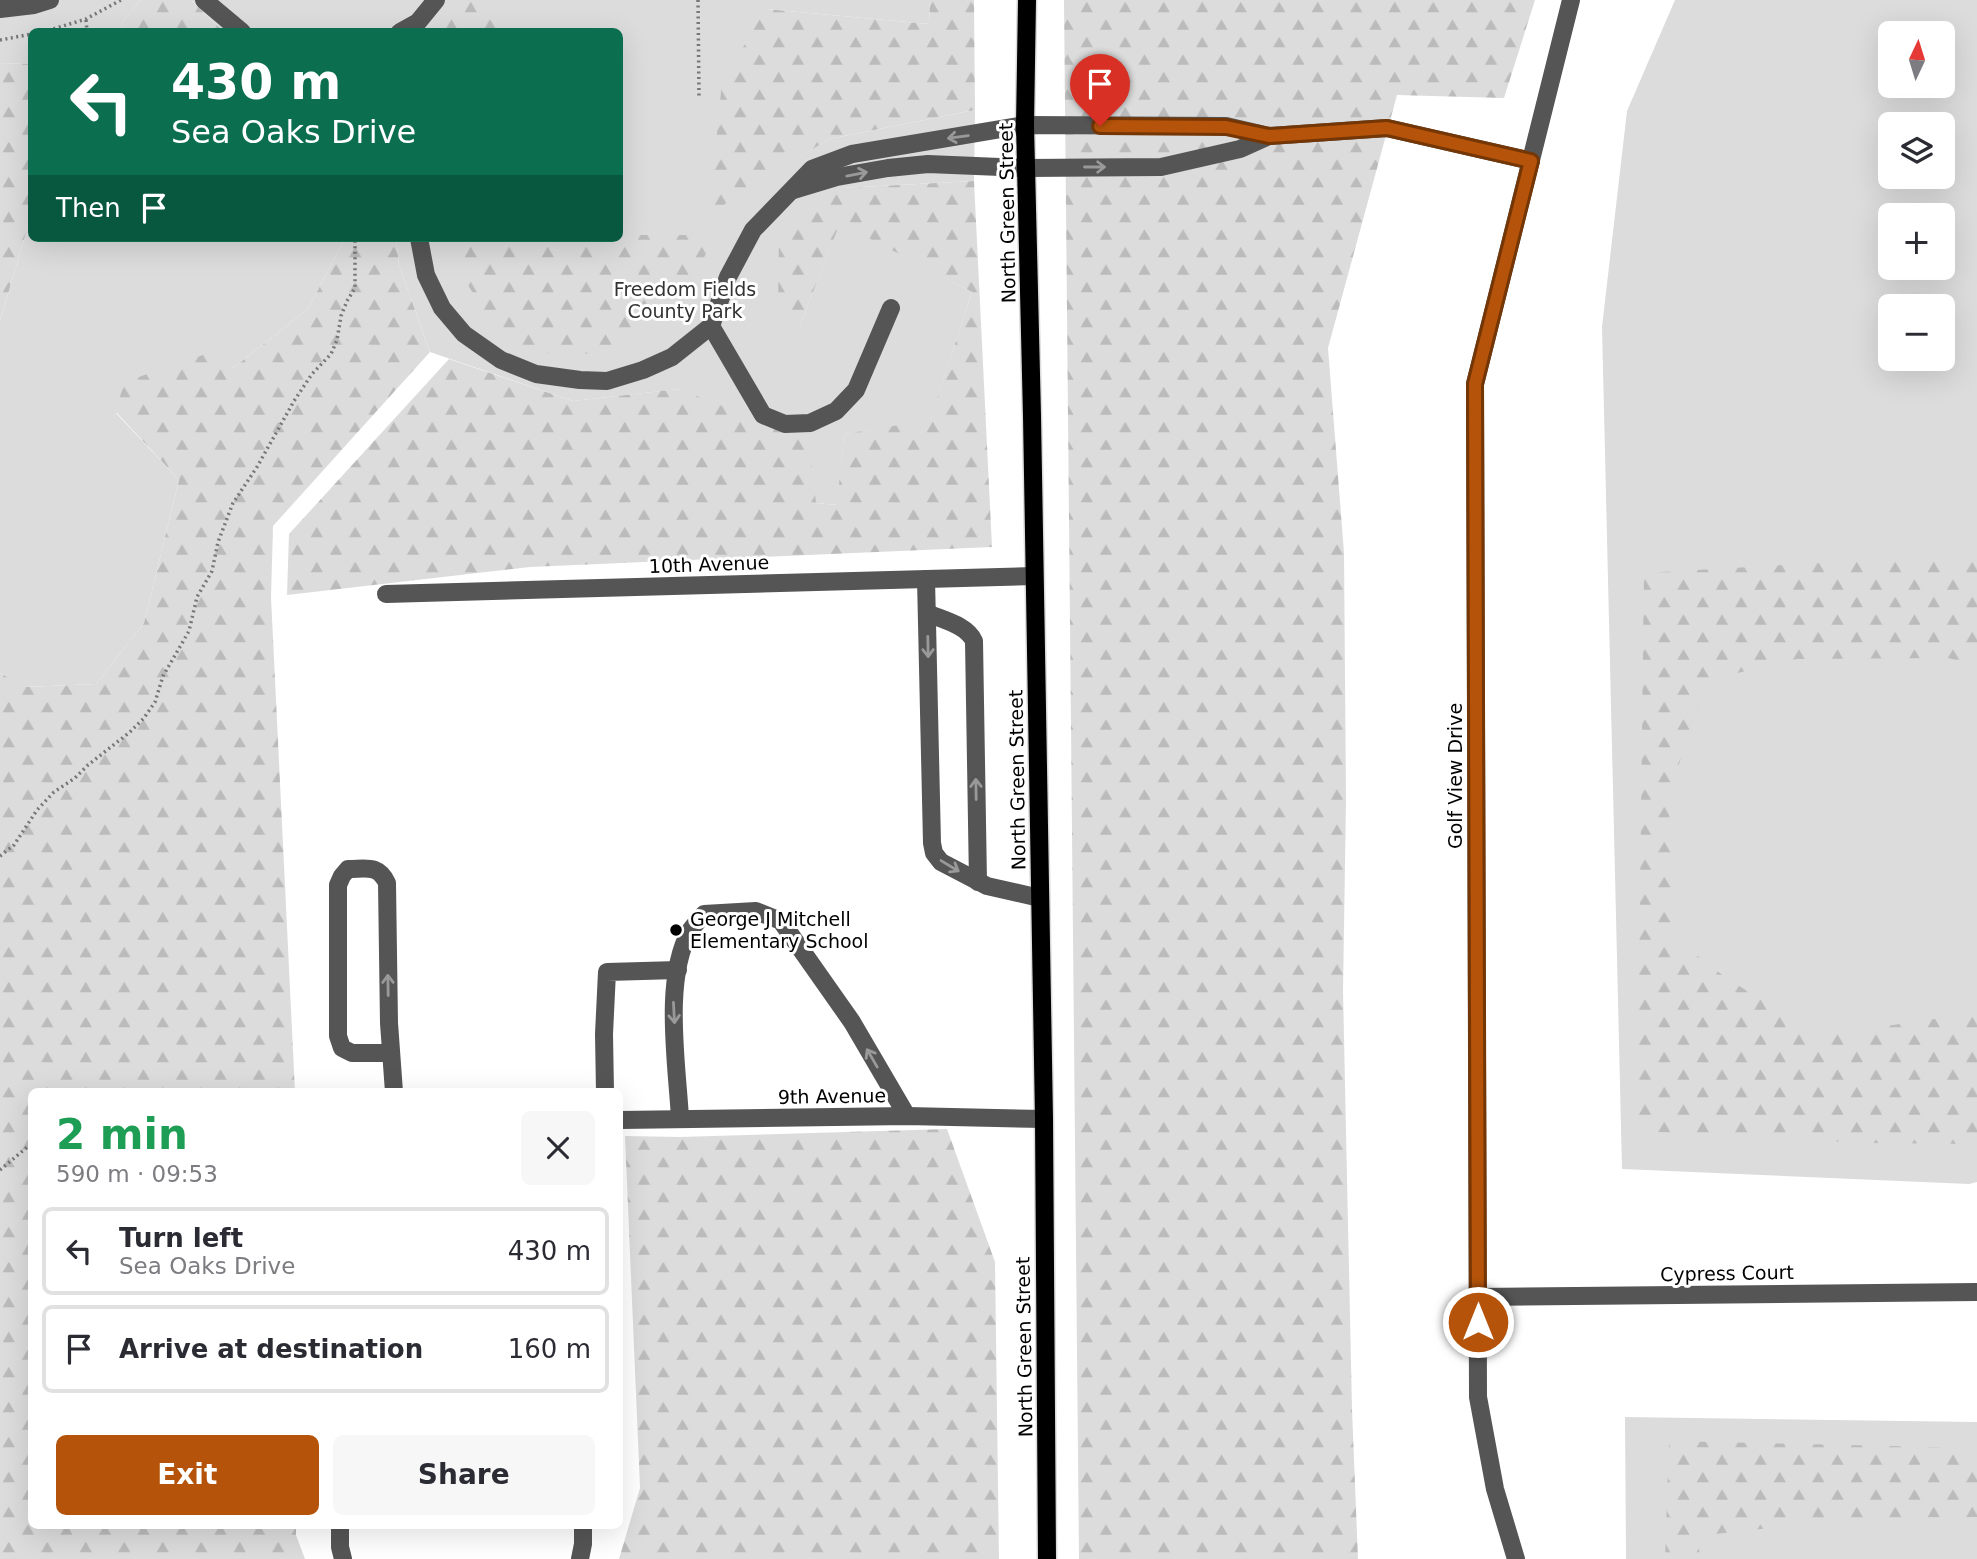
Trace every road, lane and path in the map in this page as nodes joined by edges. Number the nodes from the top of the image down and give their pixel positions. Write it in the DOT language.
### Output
graph roads {
  1 [pos="50,0"];
  2 [pos="121,0"];
  3 [pos="204,0"];
  4 [pos="436,0"];
  5 [pos="698,0"];
  6 [pos="1027,0"];
  7 [pos="1571,0"];
  8 [pos="0,9"];
  9 [pos="86,19"];
  10 [pos="56,28"];
  11 [pos="87,28"];
  12 [pos="237,28"];
  13 [pos="407,28"];
  14 [pos="28,35"];
  15 [pos="0,40"];
  16 [pos="699,98"];
  17 [pos="1025,125"];
  18 [pos="1269,136"];
  19 [pos="1531,161"];
  20 [pos="1027,168"];
  21 [pos="791,191"];
  22 [pos="355,242"];
  23 [pos="420,242"];
  24 [pos="891,308"];
  25 [pos="711,326"];
  26 [pos="1034,576"];
  27 [pos="926,579"];
  28 [pos="386,594"];
  29 [pos="927,613"];
  30 [pos="0,856"];
  31 [pos="978,882"];
  32 [pos="1040,898"];
  33 [pos="678,970"];
  34 [pos="391,1053"];
  35 [pos="394,1088"];
  36 [pos="605,1088"];
  37 [pos="907,1116"];
  38 [pos="680,1118"];
  39 [pos="1044,1119"];
  40 [pos="623,1120"];
  41 [pos="28,1146"];
  42 [pos="0,1170"];
  43 [pos="1977,1292"];
  44 [pos="1478,1297"];
  45 [pos="340,1529"];
  46 [pos="583,1529"];
  47 [pos="343,1559"];
  48 [pos="580,1559"];
  49 [pos="1048,1559"];
  50 [pos="1516,1559"];
  1 -- 8 [label="street"];
  2 -- 9 [label="path"];
  3 -- 12 [label="street"];
  4 -- 13 [label="street"];
  5 -- 16 [label="path"];
  6 -- 17 [label="main road, North Green Street"];
  7 -- 19 [label="street, Golf View Drive"];
  9 -- 10 [label="path"];
  9 -- 11 [label="path"];
  14 -- 15 [label="path"];
  17 -- 18 [label="street"];
  17 -- 20 [label="main road, North Green Street"];
  17 -- 21 [label="street, one-way"];
  18 -- 19 [label="street"];
  20 -- 18 [label="street, one-way"];
  19 -- 44 [label="street, Golf View Drive"];
  21 -- 20 [label="street, one-way"];
  20 -- 26 [label="main road, North Green Street"];
  21 -- 25 [label="street"];
  22 -- 30 [label="path"];
  23 -- 25 [label="street"];
  24 -- 25 [label="street"];
  26 -- 27 [label="street, 10th Avenue"];
  26 -- 32 [label="main road, North Green Street"];
  27 -- 28 [label="street, 10th Avenue"];
  27 -- 29 [label="street"];
  29 -- 31 [label="street, one-way"];
  31 -- 29 [label="street, one-way"];
  31 -- 32 [label="street"];
  32 -- 39 [label="main road, North Green Street"];
  33 -- 36 [label="street"];
  37 -- 33 [label="street, one-way"];
  33 -- 38 [label="street, one-way"];
  34 -- 34 [label="street, one-way"];
  34 -- 35 [label="street"];
  37 -- 38 [label="street, 9th Avenue"];
  37 -- 39 [label="street, 9th Avenue"];
  38 -- 40 [label="street, 9th Avenue"];
  39 -- 49 [label="main road, North Green Street"];
  41 -- 42 [label="path"];
  43 -- 44 [label="street, Cypress Court"];
  44 -- 50 [label="street, Golf View Drive"];
  45 -- 47 [label="street"];
  46 -- 48 [label="street"];
}
